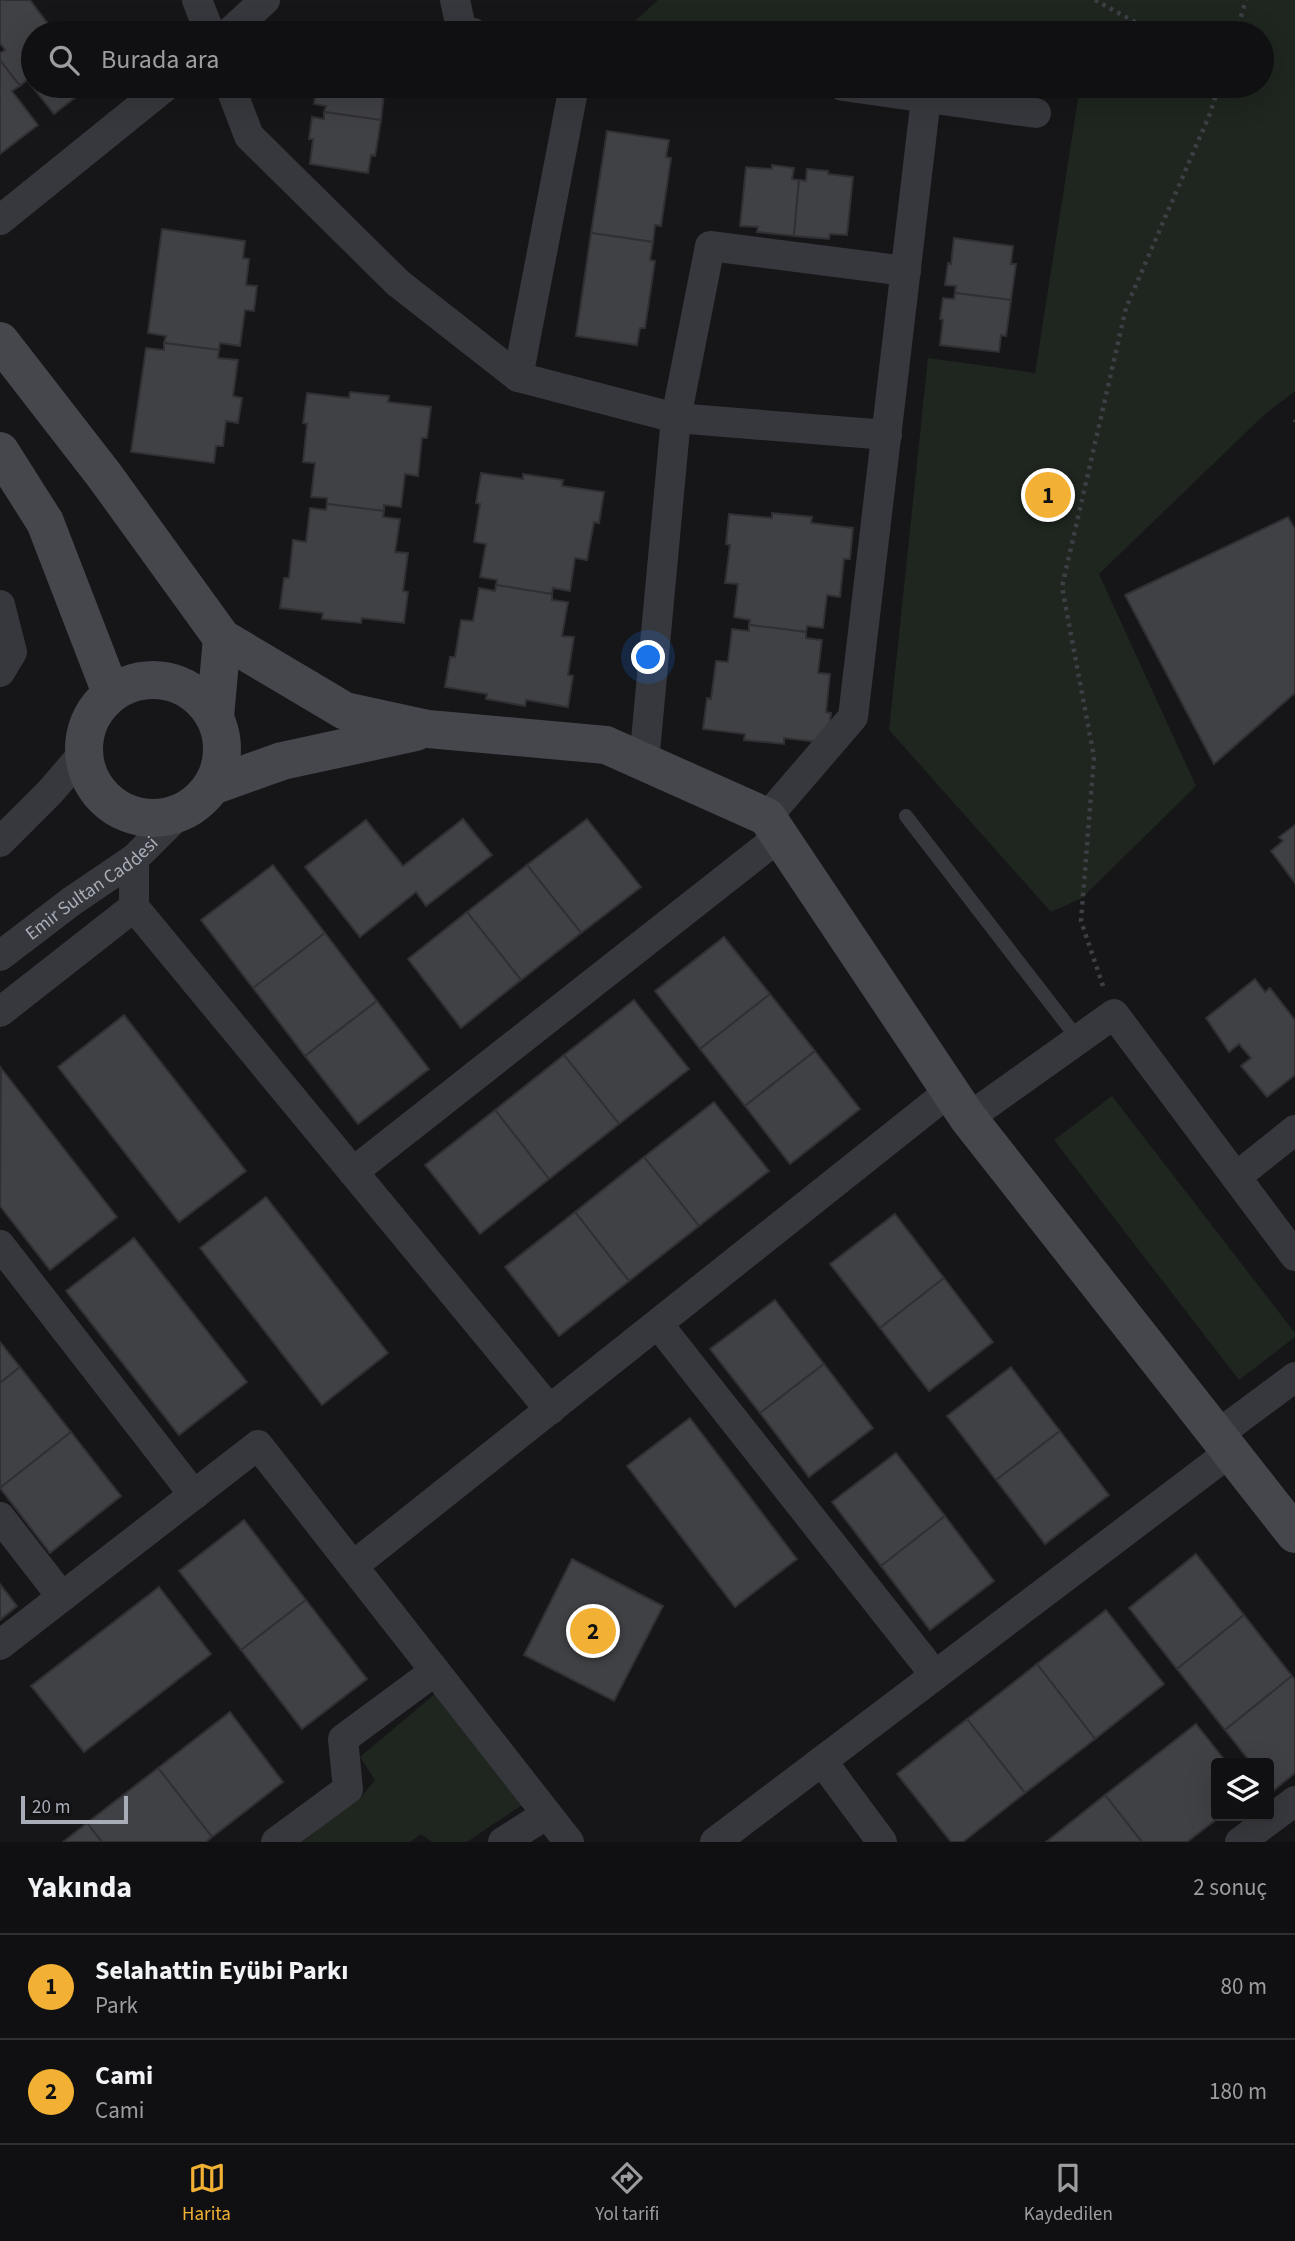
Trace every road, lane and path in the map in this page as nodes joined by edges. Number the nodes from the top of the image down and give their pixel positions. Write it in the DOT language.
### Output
graph roads {
  1 [pos="197,0"];
  2 [pos="265,0"];
  3 [pos="455,0"];
  4 [pos="1095,0"];
  5 [pos="1246,0"];
  6 [pos="205,21"];
  7 [pos="242,21"];
  8 [pos="460,21"];
  9 [pos="1133,21"];
  10 [pos="1240,21"];
  11 [pos="151,98"];
  12 [pos="235,98"];
  13 [pos="572,98"];
  14 [pos="926,98"];
  15 [pos="933,98"];
  16 [pos="1215,98"];
  17 [pos="1036,113"];
  18 [pos="1,218"];
  19 [pos="906,271"];
  20 [pos="0,341"];
  21 [pos="518,376"];
  22 [pos="676,418"];
  23 [pos="887,435"];
  24 [pos="0,451"];
  25 [pos="0,605"];
  26 [pos="222,638"];
  27 [pos="0,672"];
  28 [pos="111,693"];
  29 [pos="215,717"];
  30 [pos="429,729"];
  31 [pos="83,754"];
  32 [pos="644,762"];
  33 [pos="212,786"];
  34 [pos="178,814"];
  35 [pos="906,816"];
  36 [pos="774,826"];
  37 [pos="0,842"];
  38 [pos="134,859"];
  39 [pos="134,907"];
  40 [pos="0,956"];
  41 [pos="0,1012"];
  42 [pos="1114,1014"];
  43 [pos="1078,1039"];
  44 [pos="959,1104"];
  45 [pos="1295,1130"];
  46 [pos="353,1172"];
  47 [pos="1236,1177"];
  48 [pos="0,1245"];
  49 [pos="1295,1256"];
  50 [pos="658,1324"];
  51 [pos="1295,1377"];
  52 [pos="550,1410"];
  53 [pos="1224,1443"];
  54 [pos="194,1495"];
  55 [pos="0,1517"];
  56 [pos="1295,1535"];
  57 [pos="353,1566"];
  58 [pos="62,1597"];
  59 [pos="0,1645"];
  60 [pos="435,1671"];
  61 [pos="935,1675"];
  62 [pos="822,1761"];
  63 [pos="1295,1801"];
  64 [pos="547,1814"];
  65 [pos="276,1842"];
  66 [pos="503,1842"];
  67 [pos="569,1842"];
  68 [pos="715,1842"];
  69 [pos="882,1842"];
  70 [pos="1240,1842"];
  1 -- 6 [label="street"];
  2 -- 7 [label="street"];
  3 -- 8 [label="street"];
  4 -- 9 [label="path"];
  5 -- 10 [label="path"];
  11 -- 18 [label="street"];
  12 -- 21 [label="street"];
  13 -- 21 [label="street"];
  14 -- 19 [label="street"];
  15 -- 17 [label="street"];
  16 -- 42 [label="path"];
  19 -- 22 [label="street"];
  19 -- 23 [label="street"];
  20 -- 26 [label="street"];
  21 -- 22 [label="street"];
  22 -- 23 [label="street"];
  22 -- 32 [label="street"];
  23 -- 36 [label="street"];
  24 -- 28 [label="street"];
  25 -- 27 [label="street"];
  26 -- 29 [label="street"];
  26 -- 30 [label="street"];
  28 -- 29 [label="street"];
  28 -- 31 [label="street"];
  29 -- 33 [label="street"];
  30 -- 32 [label="street"];
  30 -- 33 [label="street"];
  31 -- 34 [label="street"];
  31 -- 37 [label="street"];
  32 -- 36 [label="street"];
  33 -- 34 [label="street"];
  34 -- 38 [label="street, Emir Sultan Caddesi"];
  35 -- 43 [label="lane"];
  36 -- 44 [label="street"];
  36 -- 46 [label="street"];
  38 -- 39 [label="street"];
  38 -- 40 [label="street, Emir Sultan Caddesi"];
  39 -- 41 [label="street"];
  39 -- 46 [label="street"];
  42 -- 43 [label="street"];
  42 -- 47 [label="street"];
  43 -- 44 [label="street"];
  44 -- 50 [label="street"];
  44 -- 53 [label="street"];
  45 -- 47 [label="street"];
  46 -- 52 [label="street"];
  47 -- 49 [label="street"];
  48 -- 54 [label="street"];
  50 -- 52 [label="street"];
  50 -- 61 [label="street"];
  51 -- 53 [label="street"];
  52 -- 57 [label="street"];
  53 -- 56 [label="street"];
  53 -- 61 [label="street"];
  54 -- 57 [label="street"];
  54 -- 58 [label="street"];
  55 -- 58 [label="street"];
  57 -- 60 [label="street"];
  58 -- 59 [label="street"];
  60 -- 64 [label="street"];
  60 -- 65 [label="street"];
  61 -- 62 [label="street"];
  62 -- 68 [label="street"];
  62 -- 69 [label="street"];
  63 -- 70 [label="street"];
  64 -- 66 [label="street"];
  64 -- 67 [label="street"];
}
